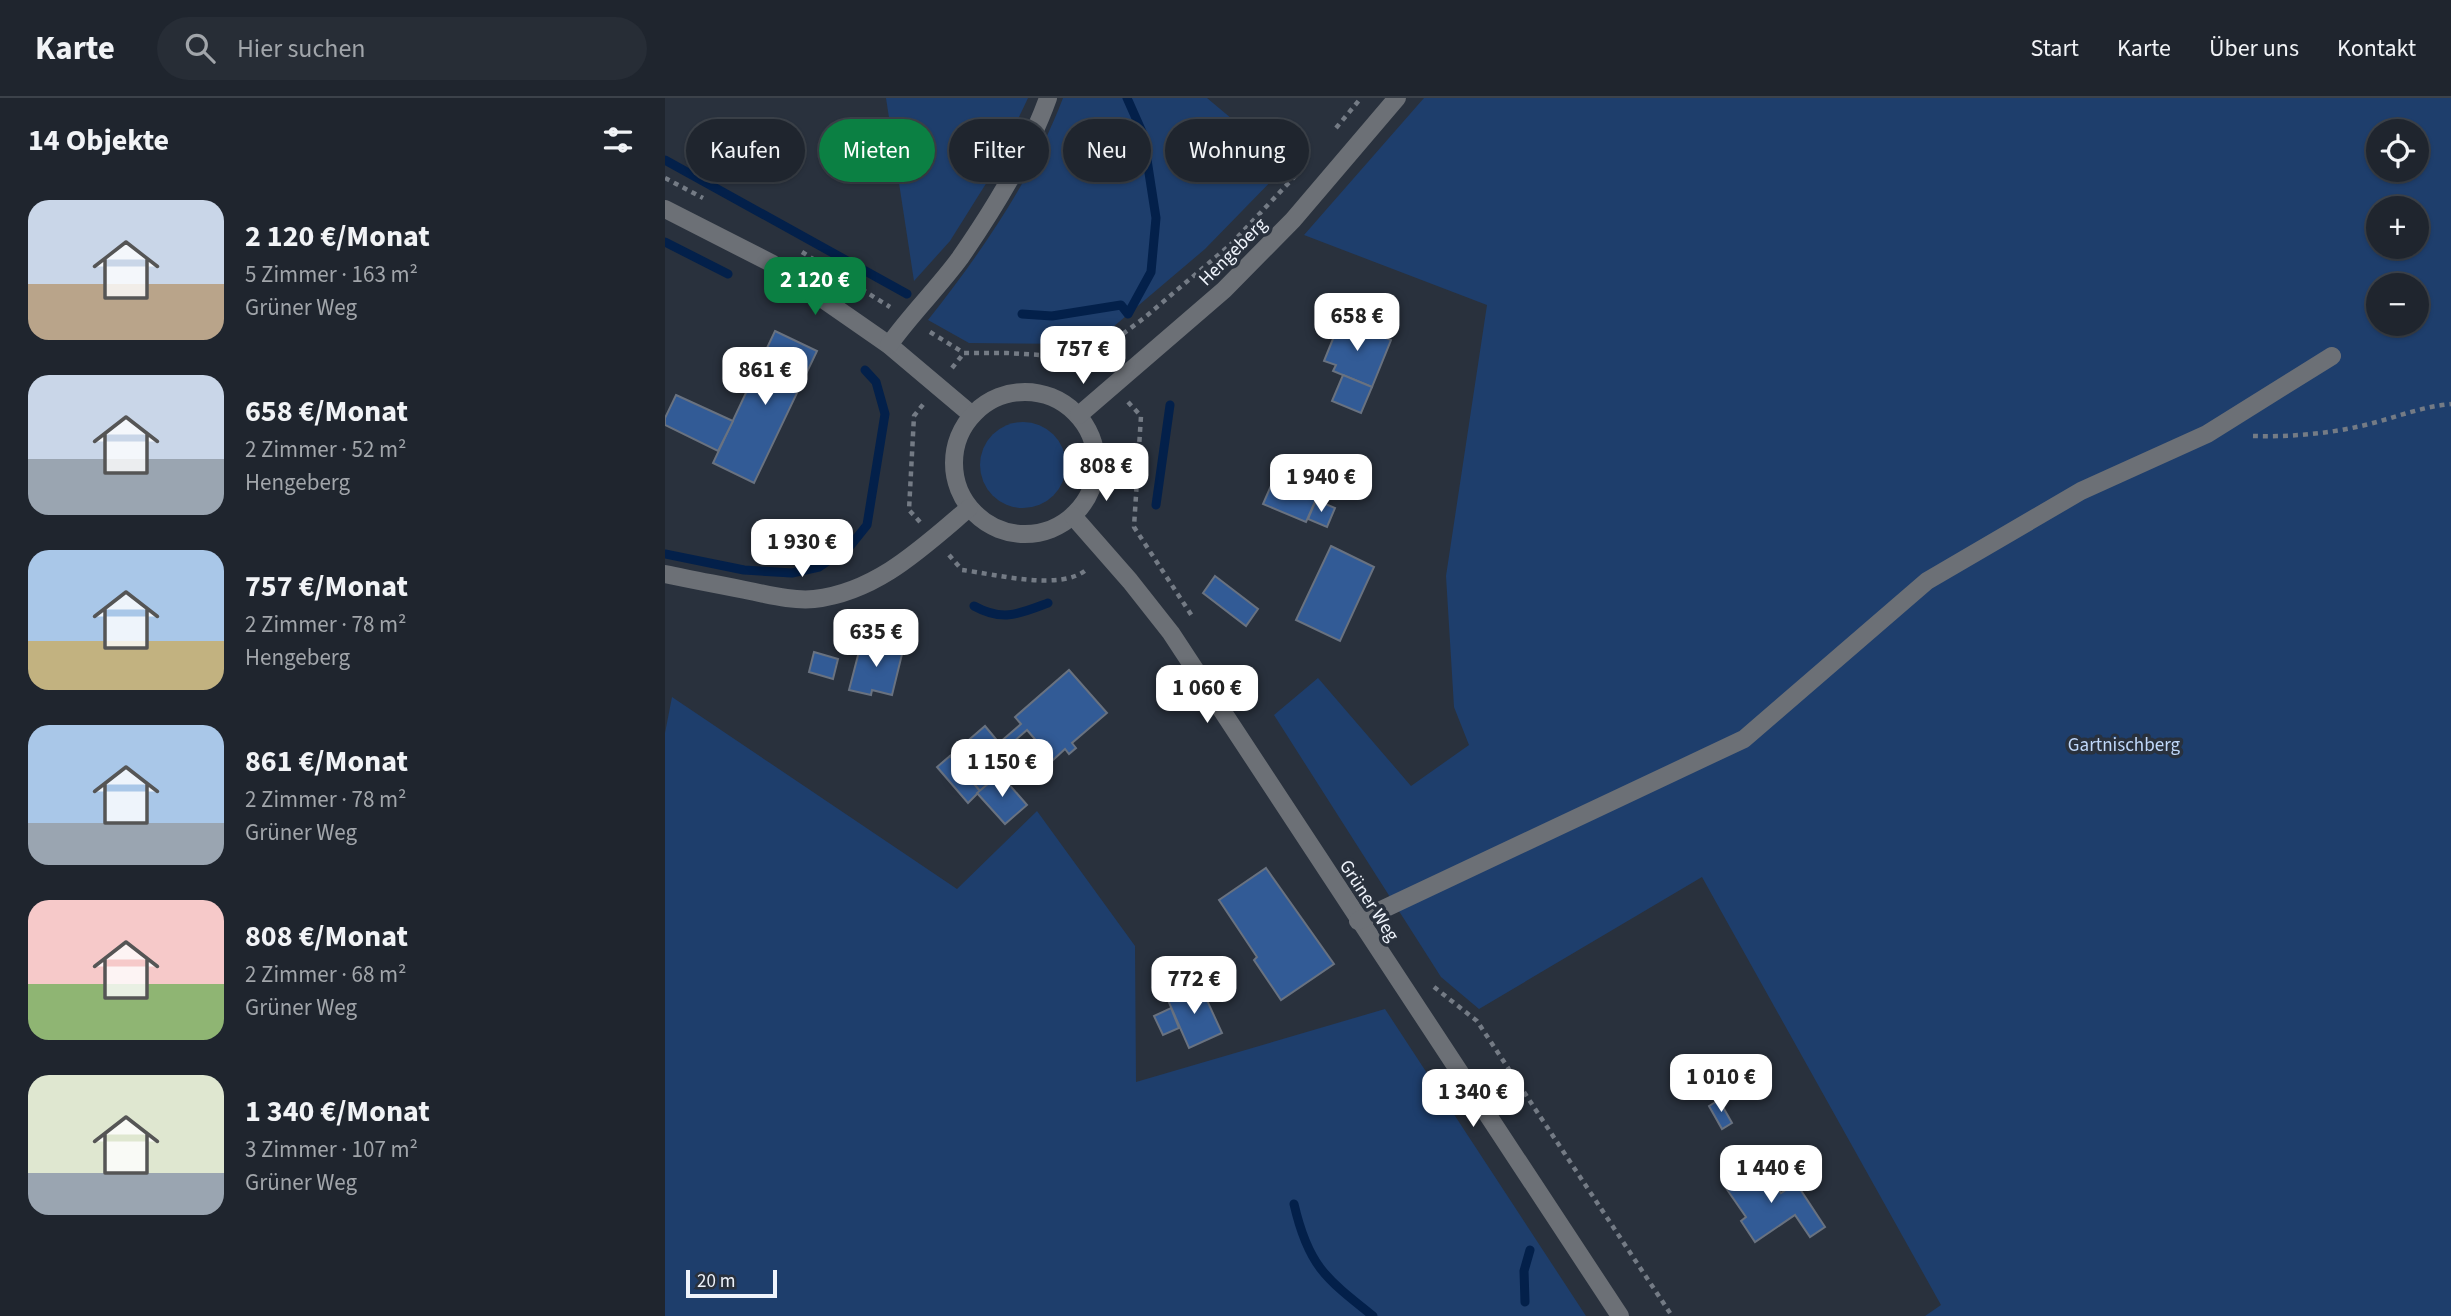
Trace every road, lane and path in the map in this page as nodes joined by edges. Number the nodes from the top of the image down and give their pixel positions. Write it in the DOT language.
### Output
graph roads {
  1 [pos="1048,98"];
  2 [pos="1361,98"];
  3 [pos="1397,98"];
  4 [pos="1329,137"];
  5 [pos="1290,182"];
  6 [pos="665,209"];
  7 [pos="888,345"];
  8 [pos="2332,356"];
  9 [pos="1091,358"];
  10 [pos="1113,385"];
  11 [pos="937,386"];
  12 [pos="2451,404"];
  13 [pos="972,415"];
  14 [pos="1079,415"];
  15 [pos="2207,434"];
  16 [pos="969,508"];
  17 [pos="1073,516"];
  18 [pos="934,538"];
  19 [pos="1105,552"];
  20 [pos="665,574"];
  21 [pos="1358,921"];
  22 [pos="1432,985"];
  23 [pos="1620,1316"];
  24 [pos="1672,1316"];
  1 -- 7 [label="street"];
  2 -- 4 [label="path"];
  3 -- 10 [label="street, Hengeberg"];
  5 -- 9 [label="path"];
  6 -- 7 [label="street"];
  7 -- 11 [label="street"];
  8 -- 15 [label="street"];
  9 -- 10 [label="path"];
  9 -- 11 [label="path"];
  10 -- 14 [label="street, Hengeberg"];
  10 -- 19 [label="path"];
  11 -- 13 [label="street"];
  11 -- 18 [label="path"];
  12 -- 15 [label="path"];
  13 -- 14 [label="street"];
  13 -- 16 [label="street"];
  14 -- 17 [label="street"];
  15 -- 21 [label="street"];
  16 -- 17 [label="street"];
  16 -- 18 [label="street"];
  17 -- 19 [label="street, Grüner Weg"];
  18 -- 19 [label="path"];
  18 -- 20 [label="street"];
  19 -- 21 [label="street, Grüner Weg"];
  21 -- 23 [label="street, Grüner Weg"];
  22 -- 24 [label="path"];
}
